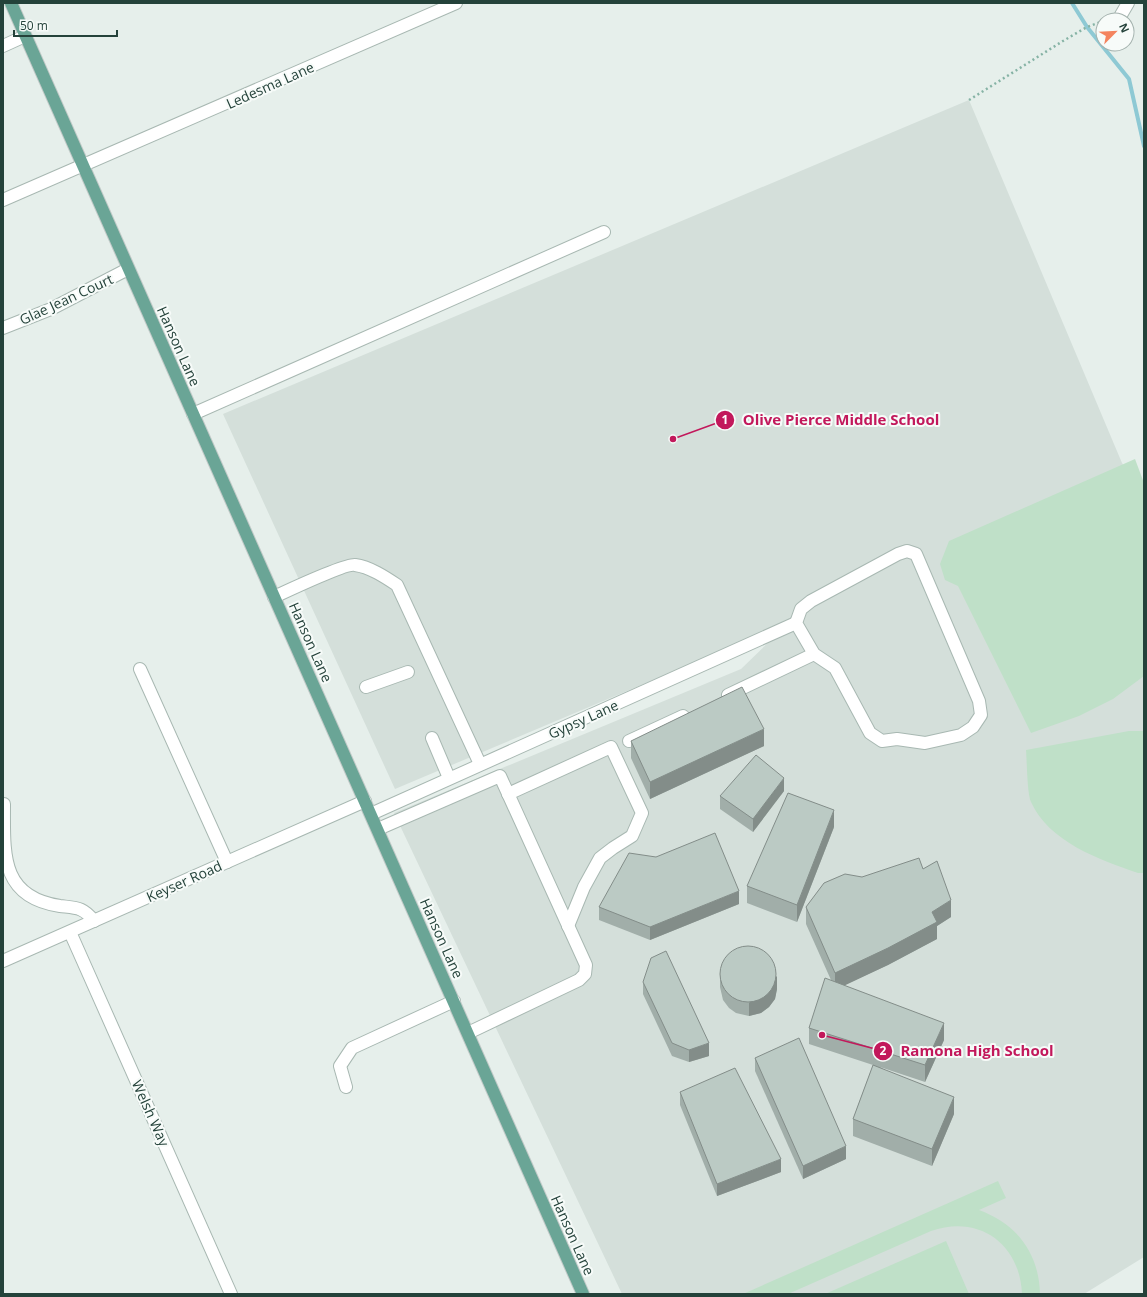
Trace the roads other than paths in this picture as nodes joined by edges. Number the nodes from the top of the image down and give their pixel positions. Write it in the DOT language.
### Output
graph roads {
  1 [pos="11,3"];
  2 [pos="456,3"];
  3 [pos="1128,3"];
  4 [pos="1123,12"];
  5 [pos="25,36"];
  6 [pos="3,46"];
  7 [pos="84,166"];
  8 [pos="3,200"];
  9 [pos="604,232"];
  10 [pos="128,270"];
  11 [pos="3,328"];
  12 [pos="193,414"];
  13 [pos="274,597"];
  14 [pos="796,623"];
  15 [pos="814,654"];
  16 [pos="140,669"];
  17 [pos="408,672"];
  18 [pos="366,687"];
  19 [pos="715,701"];
  20 [pos="694,711"];
  21 [pos="432,738"];
  22 [pos="629,741"];
  23 [pos="480,764"];
  24 [pos="450,778"];
  25 [pos="508,794"];
  26 [pos="365,801"];
  27 [pos="4,804"];
  28 [pos="371,814"];
  29 [pos="378,829"];
  30 [pos="227,862"];
  31 [pos="94,921"];
  32 [pos="568,926"];
  33 [pos="70,932"];
  34 [pos="3,961"];
  35 [pos="454,1001"];
  36 [pos="468,1033"];
  37 [pos="346,1087"];
  38 [pos="231,1294"];
  39 [pos="583,1294"];
  1 -- 5 [label="main road, Hanson Lane"];
  2 -- 7 [label="street, Ledesma Lane"];
  3 -- 4 [label="street"];
  5 -- 6 [label="street"];
  5 -- 7 [label="main road, Hanson Lane"];
  7 -- 8 [label="street, Ledesma Lane"];
  7 -- 10 [label="main road, Hanson Lane"];
  9 -- 12 [label="street"];
  10 -- 11 [label="street, Glae Jean Court"];
  10 -- 12 [label="main road, Hanson Lane"];
  12 -- 13 [label="main road, Hanson Lane"];
  13 -- 23 [label="street"];
  13 -- 26 [label="main road, Hanson Lane"];
  14 -- 15 [label="street"];
  14 -- 15 [label="street"];
  14 -- 23 [label="street, Gypsy Lane"];
  15 -- 19 [label="street"];
  16 -- 30 [label="street"];
  17 -- 18 [label="street"];
  20 -- 22 [label="street"];
  21 -- 24 [label="street"];
  23 -- 24 [label="street, Gypsy Lane"];
  24 -- 28 [label="street, Gypsy Lane"];
  25 -- 29 [label="street"];
  25 -- 32 [label="street"];
  25 -- 32 [label="street"];
  26 -- 28 [label="main road, Hanson Lane"];
  26 -- 30 [label="street, Keyser Road"];
  27 -- 31 [label="street"];
  28 -- 29 [label="main road, Hanson Lane"];
  29 -- 35 [label="main road, Hanson Lane"];
  30 -- 31 [label="street, Keyser Road"];
  31 -- 33 [label="street, Keyser Road"];
  32 -- 36 [label="street"];
  33 -- 34 [label="street, Keyser Road"];
  33 -- 38 [label="street, Welsh Way"];
  35 -- 36 [label="main road, Hanson Lane"];
  35 -- 37 [label="street"];
  36 -- 39 [label="main road, Hanson Lane"];
}
